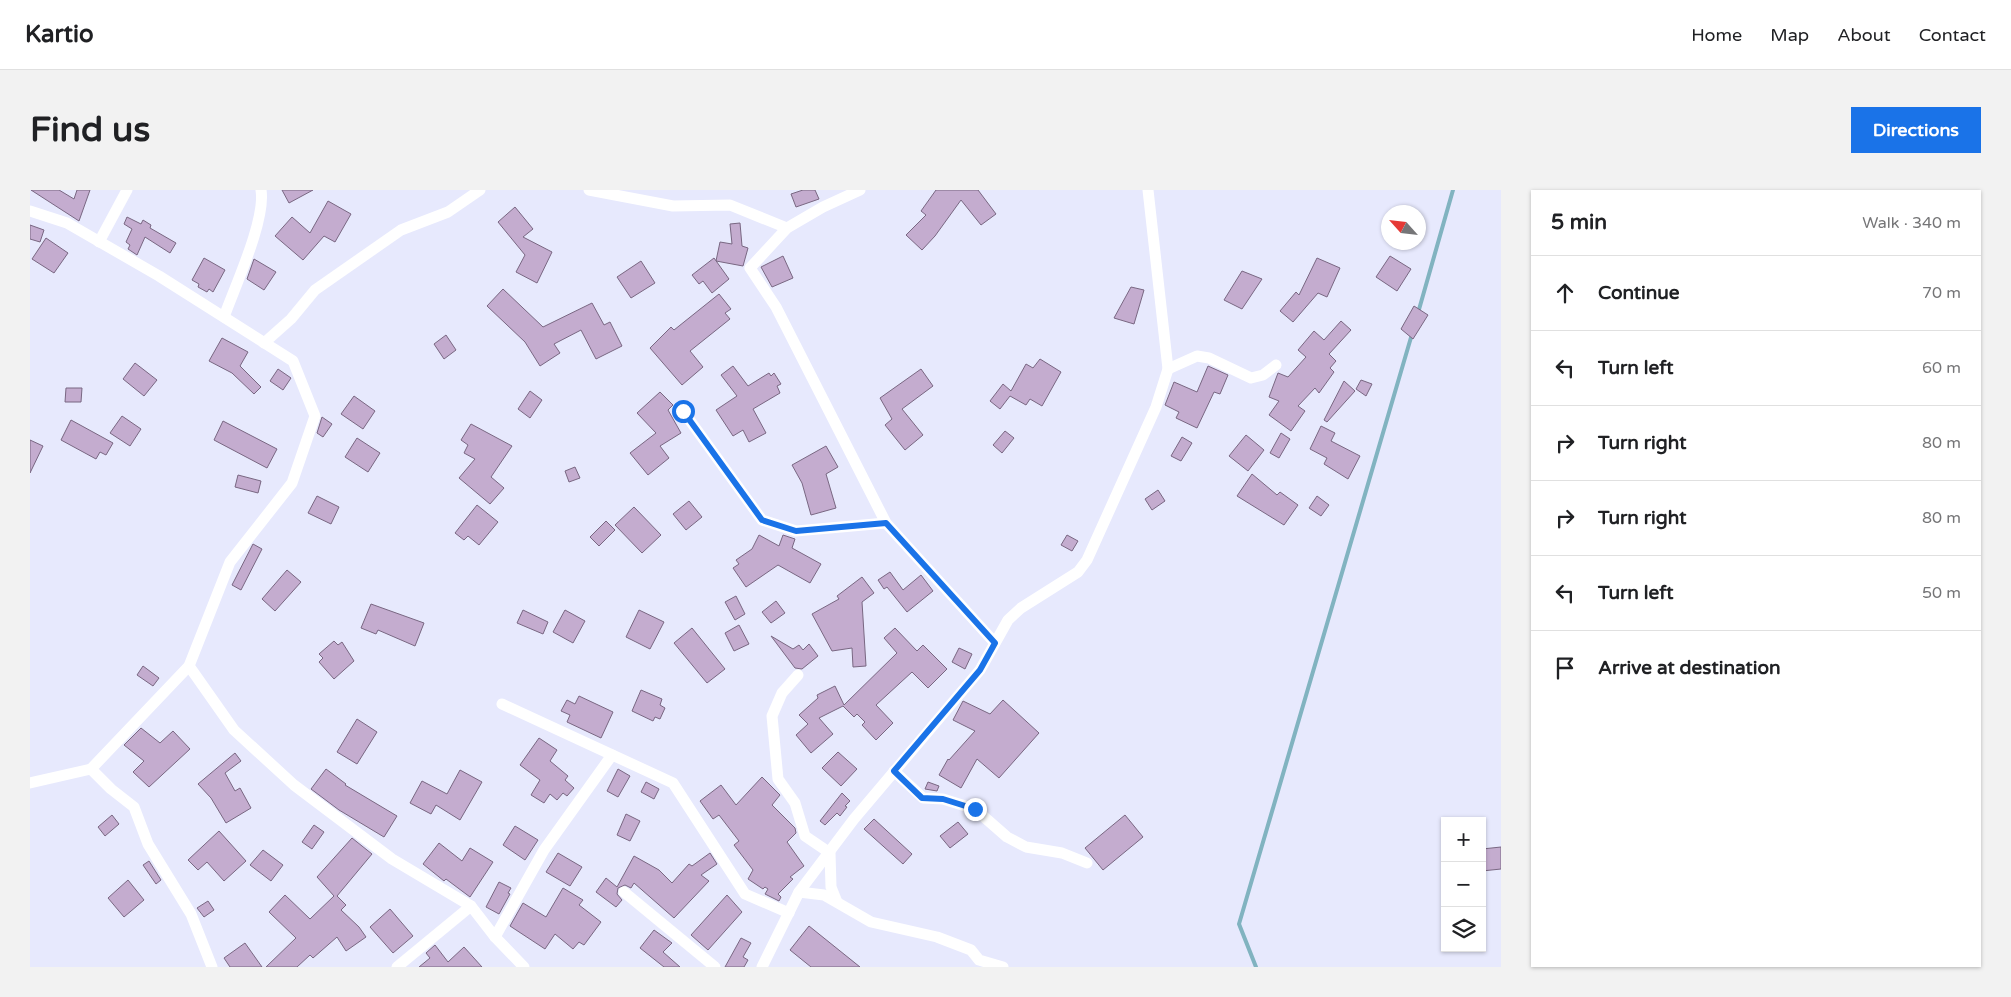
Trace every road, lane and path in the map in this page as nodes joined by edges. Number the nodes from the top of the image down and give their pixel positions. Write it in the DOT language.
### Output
graph roads {
  1 [pos="127,190"];
  2 [pos="261,190"];
  3 [pos="480,190"];
  4 [pos="589,190"];
  5 [pos="860,190"];
  6 [pos="1148,190"];
  7 [pos="30,211"];
  8 [pos="787,228"];
  9 [pos="99,242"];
  10 [pos="224,317"];
  11 [pos="264,343"];
  12 [pos="1276,365"];
  13 [pos="1168,369"];
  14 [pos="683,411"];
  15 [pos="886,523"];
  16 [pos="995,643"];
  17 [pos="189,666"];
  18 [pos="798,675"];
  19 [pos="502,704"];
  20 [pos="612,755"];
  21 [pos="91,769"];
  22 [pos="894,771"];
  23 [pos="30,784"];
  24 [pos="830,853"];
  25 [pos="1087,863"];
  26 [pos="624,892"];
  27 [pos="799,892"];
  28 [pos="837,902"];
  29 [pos="471,906"];
  30 [pos="789,914"];
  31 [pos="495,937"];
  32 [pos="212,967"];
  33 [pos="397,967"];
  34 [pos="524,967"];
  35 [pos="715,967"];
  36 [pos="762,967"];
  37 [pos="1003,967"];
  1 -- 9 [label="street"];
  2 -- 10 [label="street"];
  3 -- 11 [label="street"];
  4 -- 8 [label="street"];
  5 -- 8 [label="street"];
  6 -- 13 [label="street"];
  7 -- 9 [label="street"];
  8 -- 15 [label="street"];
  9 -- 10 [label="street"];
  10 -- 11 [label="street"];
  11 -- 17 [label="street"];
  12 -- 13 [label="street"];
  13 -- 16 [label="street"];
  14 -- 15 [label="street"];
  15 -- 16 [label="street"];
  16 -- 22 [label="street"];
  17 -- 21 [label="street"];
  17 -- 29 [label="street"];
  18 -- 24 [label="street"];
  19 -- 20 [label="street"];
  20 -- 30 [label="street"];
  20 -- 31 [label="street"];
  21 -- 23 [label="street"];
  21 -- 32 [label="street"];
  22 -- 24 [label="street"];
  22 -- 25 [label="street"];
  24 -- 27 [label="street"];
  24 -- 28 [label="street"];
  26 -- 35 [label="street"];
  27 -- 28 [label="street"];
  27 -- 30 [label="street"];
  28 -- 37 [label="street"];
  29 -- 31 [label="street"];
  29 -- 33 [label="street"];
  30 -- 36 [label="street"];
  31 -- 34 [label="street"];
}
